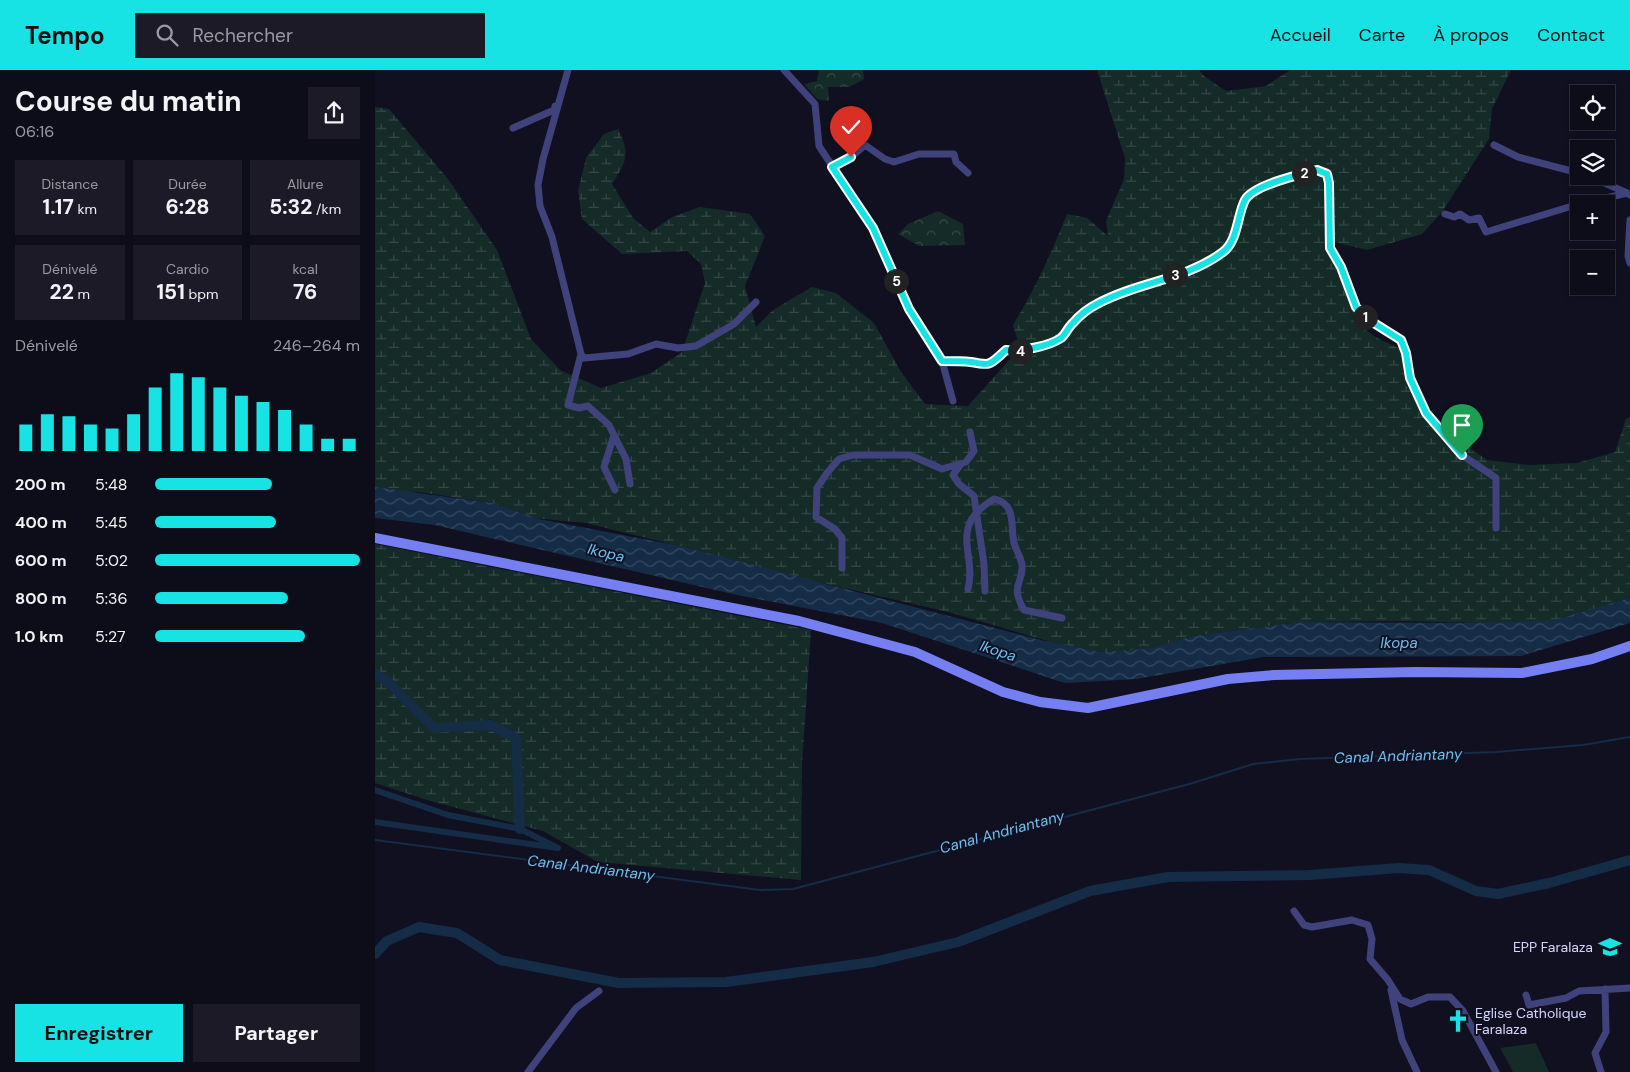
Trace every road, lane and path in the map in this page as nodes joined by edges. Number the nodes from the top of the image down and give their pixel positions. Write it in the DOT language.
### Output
graph roads {
  1 [pos="567,70"];
  2 [pos="783,70"];
  3 [pos="513,128"];
  4 [pos="1493,145"];
  5 [pos="832,167"];
  6 [pos="1570,171"];
  7 [pos="968,173"];
  8 [pos="1609,185"];
  9 [pos="1629,194"];
  10 [pos="1615,197"];
  11 [pos="1570,207"];
  12 [pos="1445,214"];
  13 [pos="1630,220"];
  14 [pos="1630,263"];
  15 [pos="756,302"];
  16 [pos="581,354"];
  17 [pos="942,361"];
  18 [pos="953,401"];
  19 [pos="970,432"];
  20 [pos="614,434"];
  21 [pos="962,463"];
  22 [pos="630,484"];
  23 [pos="615,490"];
  24 [pos="976,513"];
  25 [pos="1496,528"];
  26 [pos="375,538"];
  27 [pos="842,568"];
  28 [pos="968,589"];
  29 [pos="985,591"];
  30 [pos="1062,618"];
  31 [pos="1630,646"];
  32 [pos="1294,911"];
  33 [pos="1388,980"];
  34 [pos="1630,988"];
  35 [pos="1605,989"];
  36 [pos="599,992"];
  37 [pos="1526,995"];
  38 [pos="528,1072"];
  39 [pos="1417,1072"];
  40 [pos="1496,1072"];
  41 [pos="1601,1072"];
  1 -- 3 [label="street"];
  1 -- 16 [label="street"];
  2 -- 5 [label="street"];
  4 -- 6 [label="street"];
  5 -- 7 [label="street"];
  5 -- 17 [label="street"];
  8 -- 9 [label="street"];
  9 -- 10 [label="street"];
  11 -- 12 [label="street"];
  13 -- 14 [label="street"];
  15 -- 16 [label="street"];
  16 -- 20 [label="street"];
  17 -- 18 [label="street"];
  17 -- 25 [label="street"];
  19 -- 21 [label="street"];
  20 -- 22 [label="street"];
  20 -- 23 [label="street"];
  21 -- 24 [label="street"];
  21 -- 27 [label="street"];
  24 -- 28 [label="street"];
  24 -- 29 [label="street"];
  24 -- 30 [label="street"];
  26 -- 31 [label="main road"];
  32 -- 33 [label="street"];
  33 -- 39 [label="street"];
  33 -- 40 [label="street"];
  34 -- 35 [label="street"];
  35 -- 37 [label="street"];
  35 -- 41 [label="street"];
  36 -- 38 [label="street"];
}
